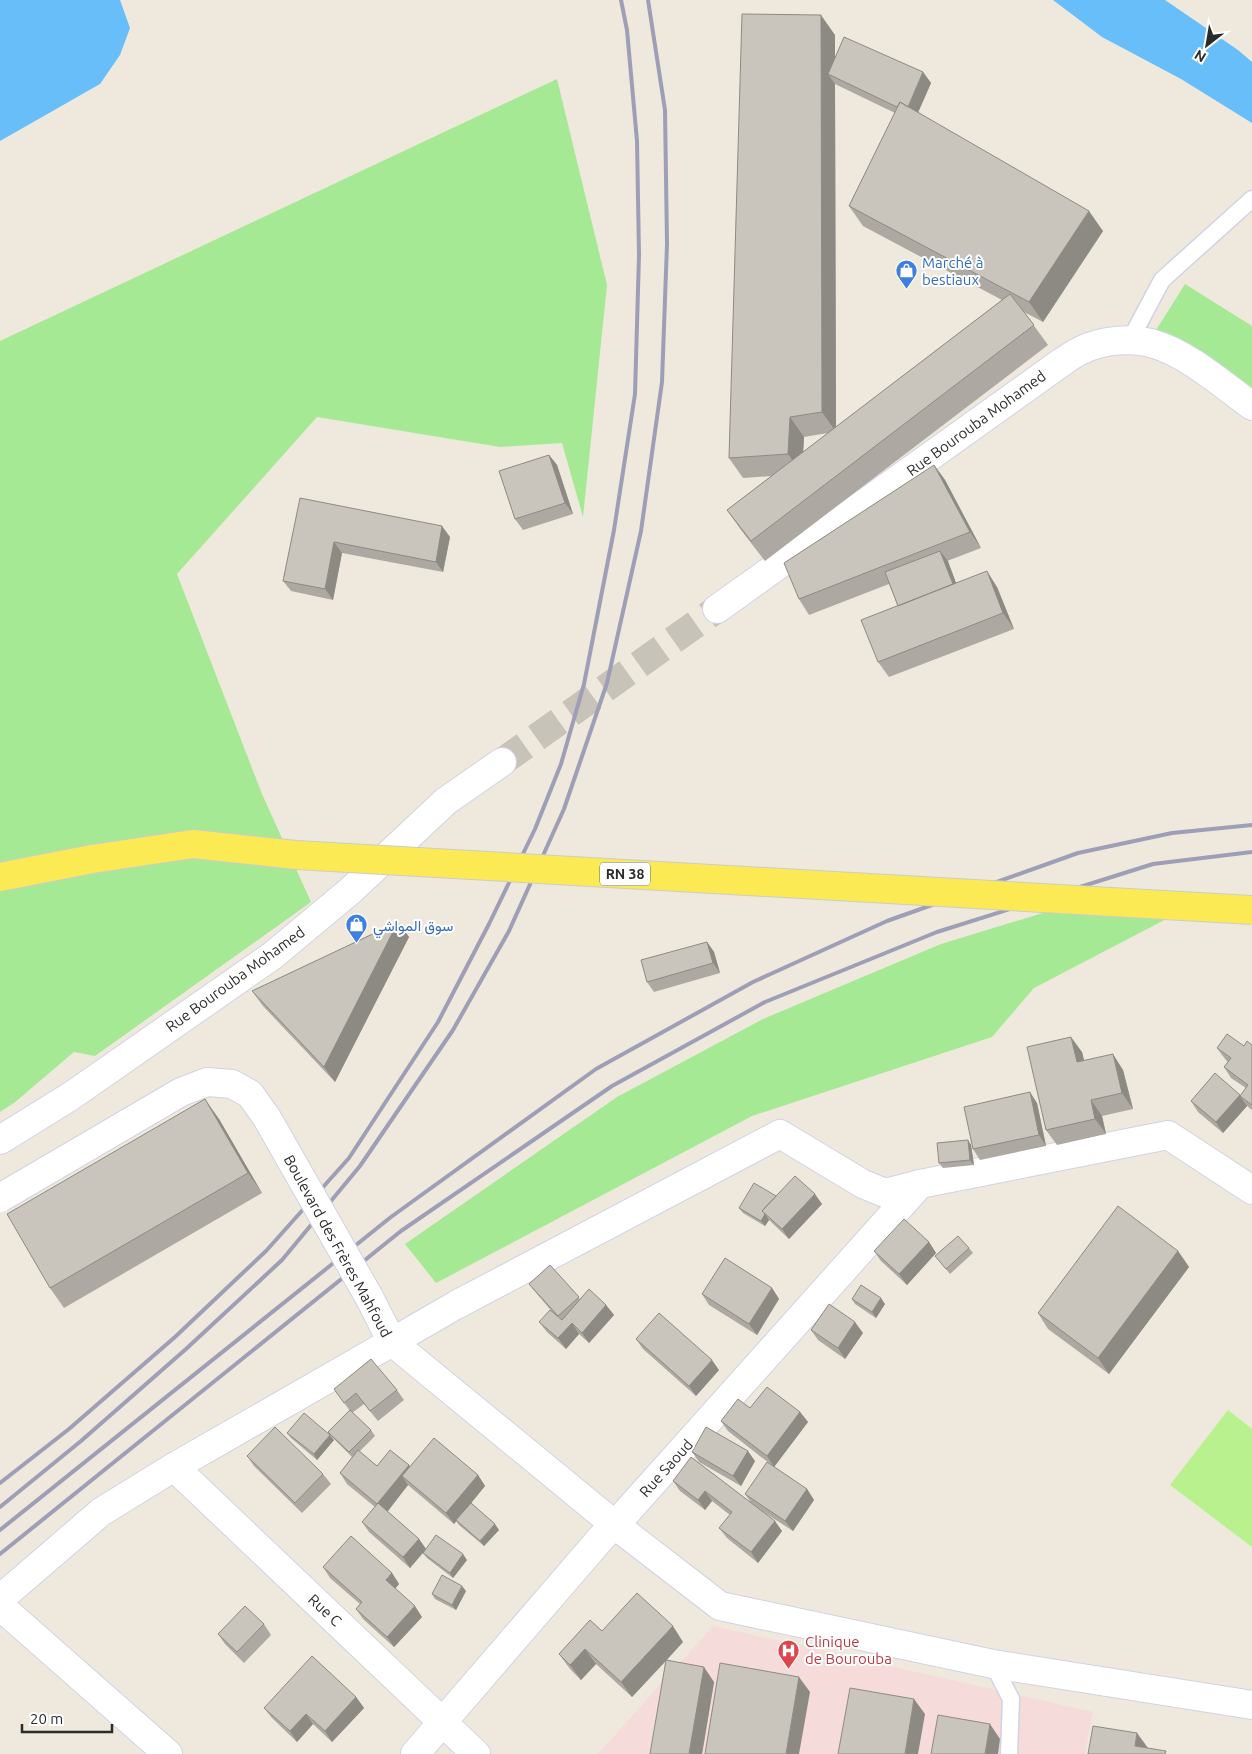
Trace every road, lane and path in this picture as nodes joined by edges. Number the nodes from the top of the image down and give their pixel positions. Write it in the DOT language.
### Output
graph roads {
  1 [pos="1252,199"];
  2 [pos="1130,340"];
  3 [pos="1252,406"];
  4 [pos="717,609"];
  5 [pos="502,762"];
  6 [pos="0,877"];
  7 [pos="1252,910"];
  8 [pos="0,1140"];
  9 [pos="920,1184"];
  10 [pos="1252,1190"];
  11 [pos="0,1198"];
  12 [pos="392,1342"];
  13 [pos="174,1467"];
  14 [pos="615,1525"];
  15 [pos="0,1599"];
  16 [pos="0,1606"];
  17 [pos="993,1664"];
  18 [pos="1252,1705"];
  19 [pos="442,1722"];
  20 [pos="168,1754"];
  21 [pos="415,1754"];
  22 [pos="476,1754"];
  23 [pos="1009,1754"];
  1 -- 2 [label="lane"];
  2 -- 3 [label="street, Rue Bourouba Mohamed"];
  2 -- 4 [label="street, Rue Bourouba Mohamed"];
  5 -- 8 [label="street, Rue Bourouba Mohamed"];
  6 -- 7 [label="main road, RN 38, bridge"];
  9 -- 10 [label="street"];
  9 -- 12 [label="street"];
  9 -- 14 [label="street, Rue Saoud"];
  11 -- 12 [label="street, Boulevard des Frères Mahfoud, bridge"];
  12 -- 13 [label="street, Boulevard des Frères Mahfoud"];
  12 -- 14 [label="street"];
  13 -- 15 [label="street, Boulevard des Frères Mahfoud"];
  13 -- 19 [label="street, Rue C"];
  14 -- 17 [label="street"];
  14 -- 19 [label="street, Rue Saoud"];
  16 -- 20 [label="street"];
  17 -- 18 [label="street"];
  17 -- 23 [label="lane"];
  19 -- 21 [label="street, Rue Saoud"];
  19 -- 22 [label="street, Rue C"];
}
